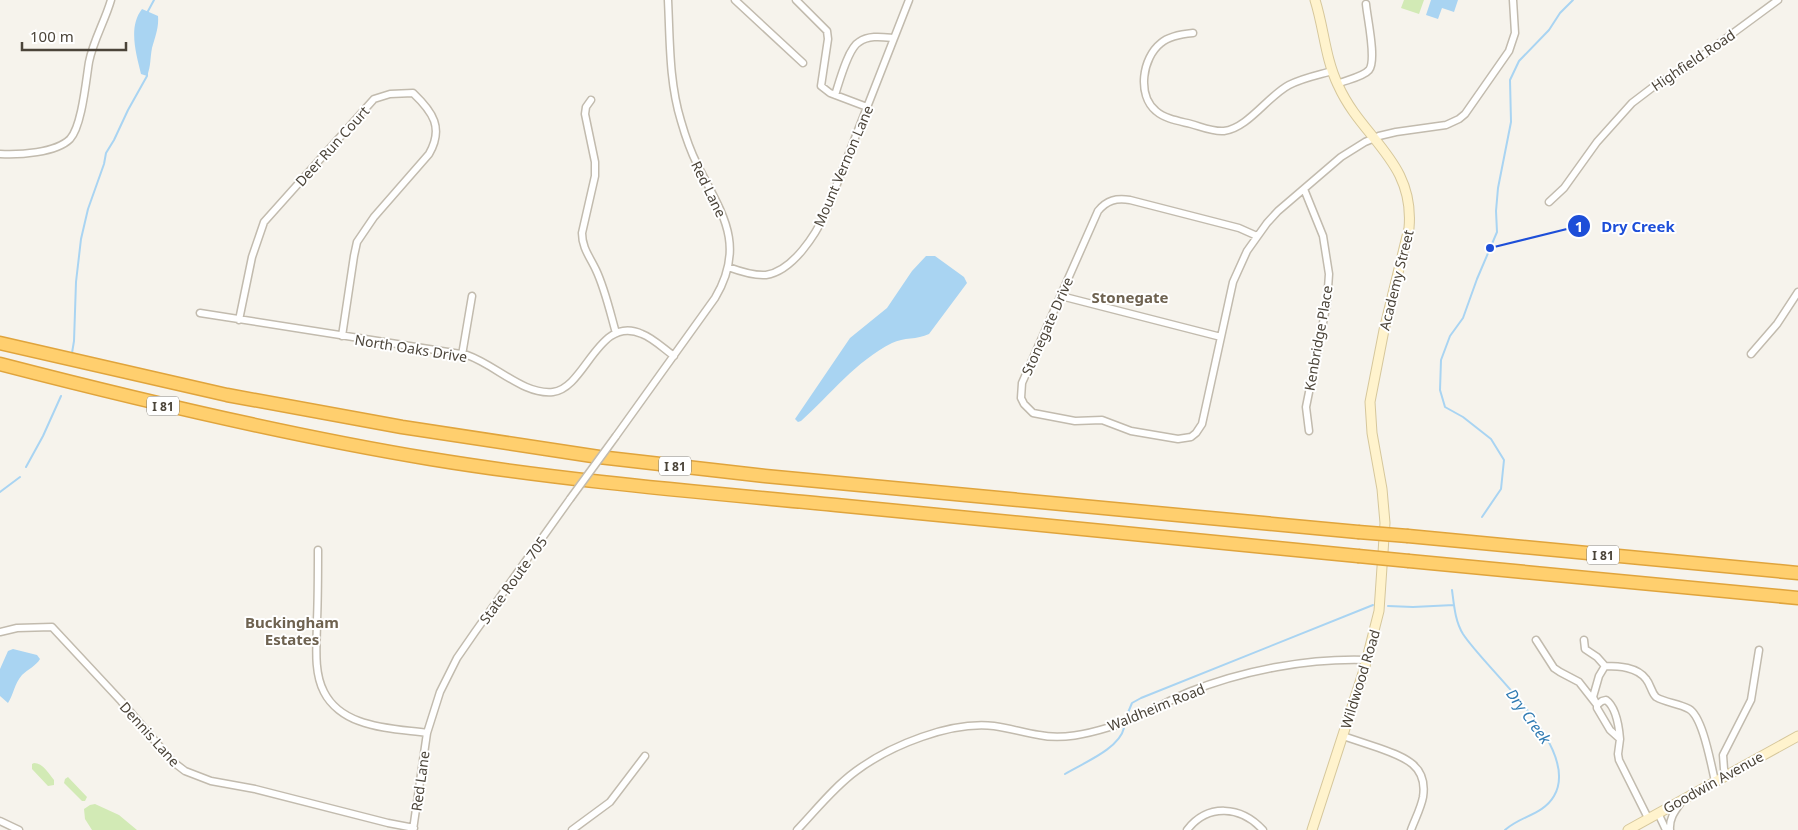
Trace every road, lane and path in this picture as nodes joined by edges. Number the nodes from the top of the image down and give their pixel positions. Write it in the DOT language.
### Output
graph roads {
  1 [pos="111,0"];
  2 [pos="668,0"];
  3 [pos="735,0"];
  4 [pos="796,0"];
  5 [pos="909,0"];
  6 [pos="1315,0"];
  7 [pos="1513,0"];
  8 [pos="1778,0"];
  9 [pos="1366,1"];
  10 [pos="1193,33"];
  11 [pos="894,38"];
  12 [pos="803,63"];
  13 [pos="1332,71"];
  14 [pos="1337,84"];
  15 [pos="836,96"];
  16 [pos="591,100"];
  17 [pos="867,108"];
  18 [pos="1374,138"];
  19 [pos="0,154"];
  20 [pos="1304,189"];
  21 [pos="1550,202"];
  22 [pos="1256,236"];
  23 [pos="728,267"];
  24 [pos="1798,292"];
  25 [pos="472,296"];
  26 [pos="1060,296"];
  27 [pos="200,313"];
  28 [pos="240,320"];
  29 [pos="616,333"];
  30 [pos="342,336"];
  31 [pos="1221,337"];
  32 [pos="0,343"];
  33 [pos="1751,354"];
  34 [pos="462,355"];
  35 [pos="674,356"];
  36 [pos="0,364"];
  37 [pos="1309,431"];
  38 [pos="616,436"];
  39 [pos="1385,523"];
  40 [pos="318,550"];
  41 [pos="1798,573"];
  42 [pos="1798,598"];
  43 [pos="0,632"];
  44 [pos="1536,640"];
  45 [pos="1584,640"];
  46 [pos="1759,650"];
  47 [pos="1367,660"];
  48 [pos="1605,666"];
  49 [pos="1597,705"];
  50 [pos="427,733"];
  51 [pos="1342,736"];
  52 [pos="1798,736"];
  53 [pos="1620,739"];
  54 [pos="645,756"];
  55 [pos="1726,775"];
  56 [pos="1715,781"];
  57 [pos="1684,798"];
  58 [pos="1658,813"];
  59 [pos="1648,818"];
  60 [pos="0,821"];
  61 [pos="413,829"];
  62 [pos="1631,829"];
  63 [pos="19,830"];
  64 [pos="572,830"];
  65 [pos="797,830"];
  66 [pos="1186,830"];
  67 [pos="1263,830"];
  68 [pos="1312,830"];
  69 [pos="1411,830"];
  70 [pos="1666,830"];
  71 [pos="1670,830"];
  1 -- 19 [label="street"];
  2 -- 23 [label="street, Red Lane"];
  3 -- 12 [label="street"];
  4 -- 15 [label="street"];
  5 -- 11 [label="street, Mount Vernon Lane"];
  6 -- 13 [label="street, Academy Street"];
  7 -- 18 [label="street, Stonegate Drive"];
  8 -- 21 [label="street, Highfield Road"];
  9 -- 14 [label="street"];
  10 -- 13 [label="street"];
  11 -- 15 [label="street"];
  11 -- 17 [label="street, Mount Vernon Lane"];
  13 -- 14 [label="street, Academy Street"];
  14 -- 18 [label="street, Academy Street"];
  15 -- 17 [label="street"];
  16 -- 29 [label="street"];
  17 -- 23 [label="street, Mount Vernon Lane"];
  18 -- 20 [label="street, Stonegate Drive"];
  18 -- 39 [label="street, Academy Street"];
  20 -- 22 [label="street, Stonegate Drive"];
  20 -- 37 [label="street, Kenbridge Place"];
  22 -- 26 [label="street, Stonegate Drive"];
  22 -- 31 [label="street, Stonegate Drive"];
  23 -- 35 [label="street, Red Lane"];
  24 -- 33 [label="street"];
  25 -- 34 [label="street"];
  26 -- 31 [label="street"];
  26 -- 31 [label="street, Stonegate Drive"];
  27 -- 28 [label="street, North Oaks Drive"];
  28 -- 30 [label="street, North Oaks Drive"];
  28 -- 30 [label="street, Deer Run Court"];
  29 -- 34 [label="street, North Oaks Drive"];
  29 -- 35 [label="street"];
  30 -- 34 [label="street, North Oaks Drive"];
  32 -- 41 [label="highway, I 81, bridge"];
  35 -- 38 [label="street, Red Lane"];
  36 -- 42 [label="highway, I 81, bridge"];
  38 -- 50 [label="street, State Route 705, bridge"];
  39 -- 47 [label="street, Wildwood Road"];
  40 -- 50 [label="street"];
  43 -- 61 [label="street, Dennis Lane"];
  44 -- 49 [label="street"];
  45 -- 48 [label="street"];
  46 -- 55 [label="street"];
  47 -- 51 [label="street, Wildwood Road"];
  47 -- 65 [label="street, Waldheim Road"];
  48 -- 49 [label="street"];
  48 -- 56 [label="street"];
  49 -- 53 [label="street"];
  49 -- 53 [label="street"];
  50 -- 61 [label="street, Red Lane"];
  51 -- 68 [label="street, Wildwood Road"];
  51 -- 69 [label="street"];
  52 -- 55 [label="street, Goodwin Avenue"];
  53 -- 59 [label="street"];
  54 -- 64 [label="street"];
  55 -- 56 [label="street, Goodwin Avenue"];
  56 -- 57 [label="street, Goodwin Avenue"];
  57 -- 58 [label="street, Goodwin Avenue"];
  57 -- 71 [label="street"];
  58 -- 59 [label="street, Goodwin Avenue"];
  58 -- 70 [label="street"];
  59 -- 62 [label="street, Goodwin Avenue"];
  60 -- 63 [label="street"];
  66 -- 67 [label="street"];
}
